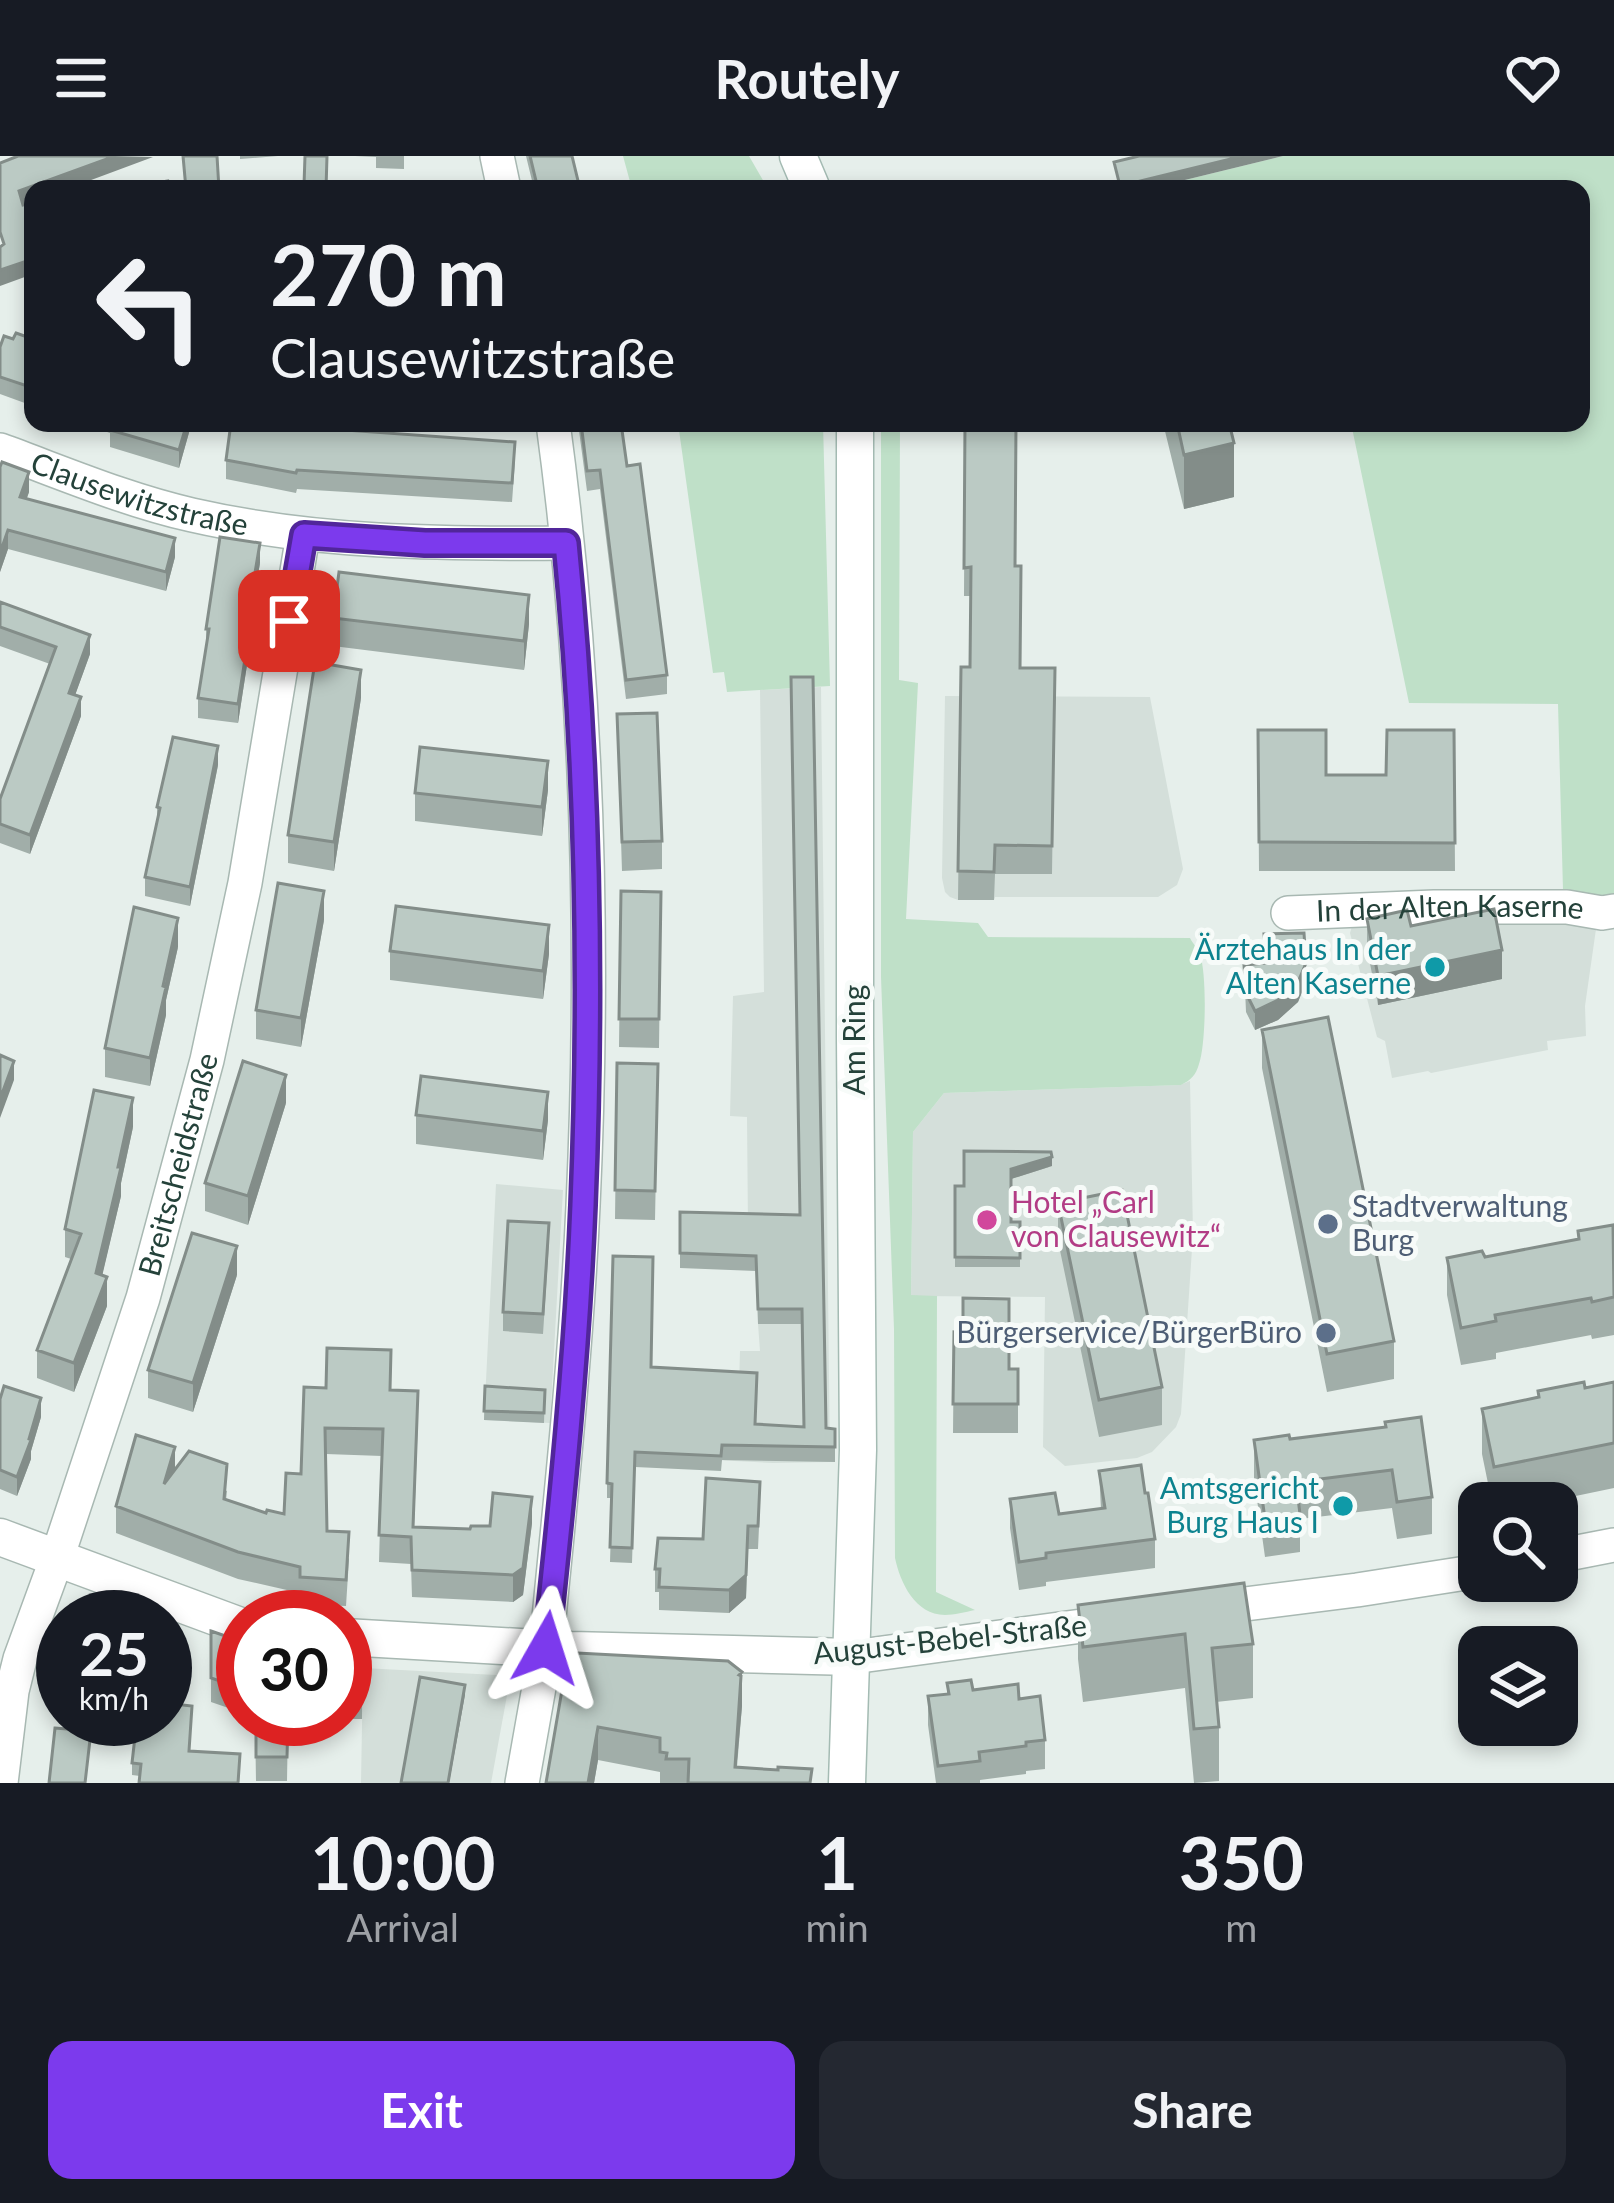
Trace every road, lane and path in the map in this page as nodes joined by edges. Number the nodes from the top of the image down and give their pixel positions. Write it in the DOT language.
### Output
graph roads {
  1 [pos="554,432"];
  2 [pos="855,432"];
  3 [pos="0,450"];
  4 [pos="304,535"];
  5 [pos="566,543"];
  6 [pos="1614,911"];
  7 [pos="1288,913"];
  8 [pos="0,1537"];
  9 [pos="1614,1545"];
  10 [pos="1578,1552"];
  11 [pos="58,1558"];
  12 [pos="1458,1574"];
  13 [pos="216,1617"];
  14 [pos="372,1638"];
  15 [pos="546,1648"];
  16 [pos="853,1657"];
  17 [pos="1,1783"];
  18 [pos="522,1783"];
  19 [pos="847,1783"];
  1 -- 5 [label="street"];
  2 -- 16 [label="main road, Am Ring"];
  3 -- 4 [label="street, Clausewitzstraße"];
  4 -- 5 [label="street, Clausewitzstraße"];
  4 -- 11 [label="street, Breitscheidstraße"];
  5 -- 15 [label="street"];
  6 -- 7 [label="street, In der Alten Kaserne"];
  8 -- 11 [label="main road"];
  9 -- 10 [label="street"];
  11 -- 13 [label="main road"];
  11 -- 17 [label="street, Breitscheidstraße"];
  12 -- 16 [label="street, August-Bebel-Straße"];
  14 -- 15 [label="main road, August-Bebel-Straße"];
  15 -- 16 [label="main road, August-Bebel-Straße"];
  15 -- 18 [label="street"];
  16 -- 19 [label="main road, Am Ring"];
}
